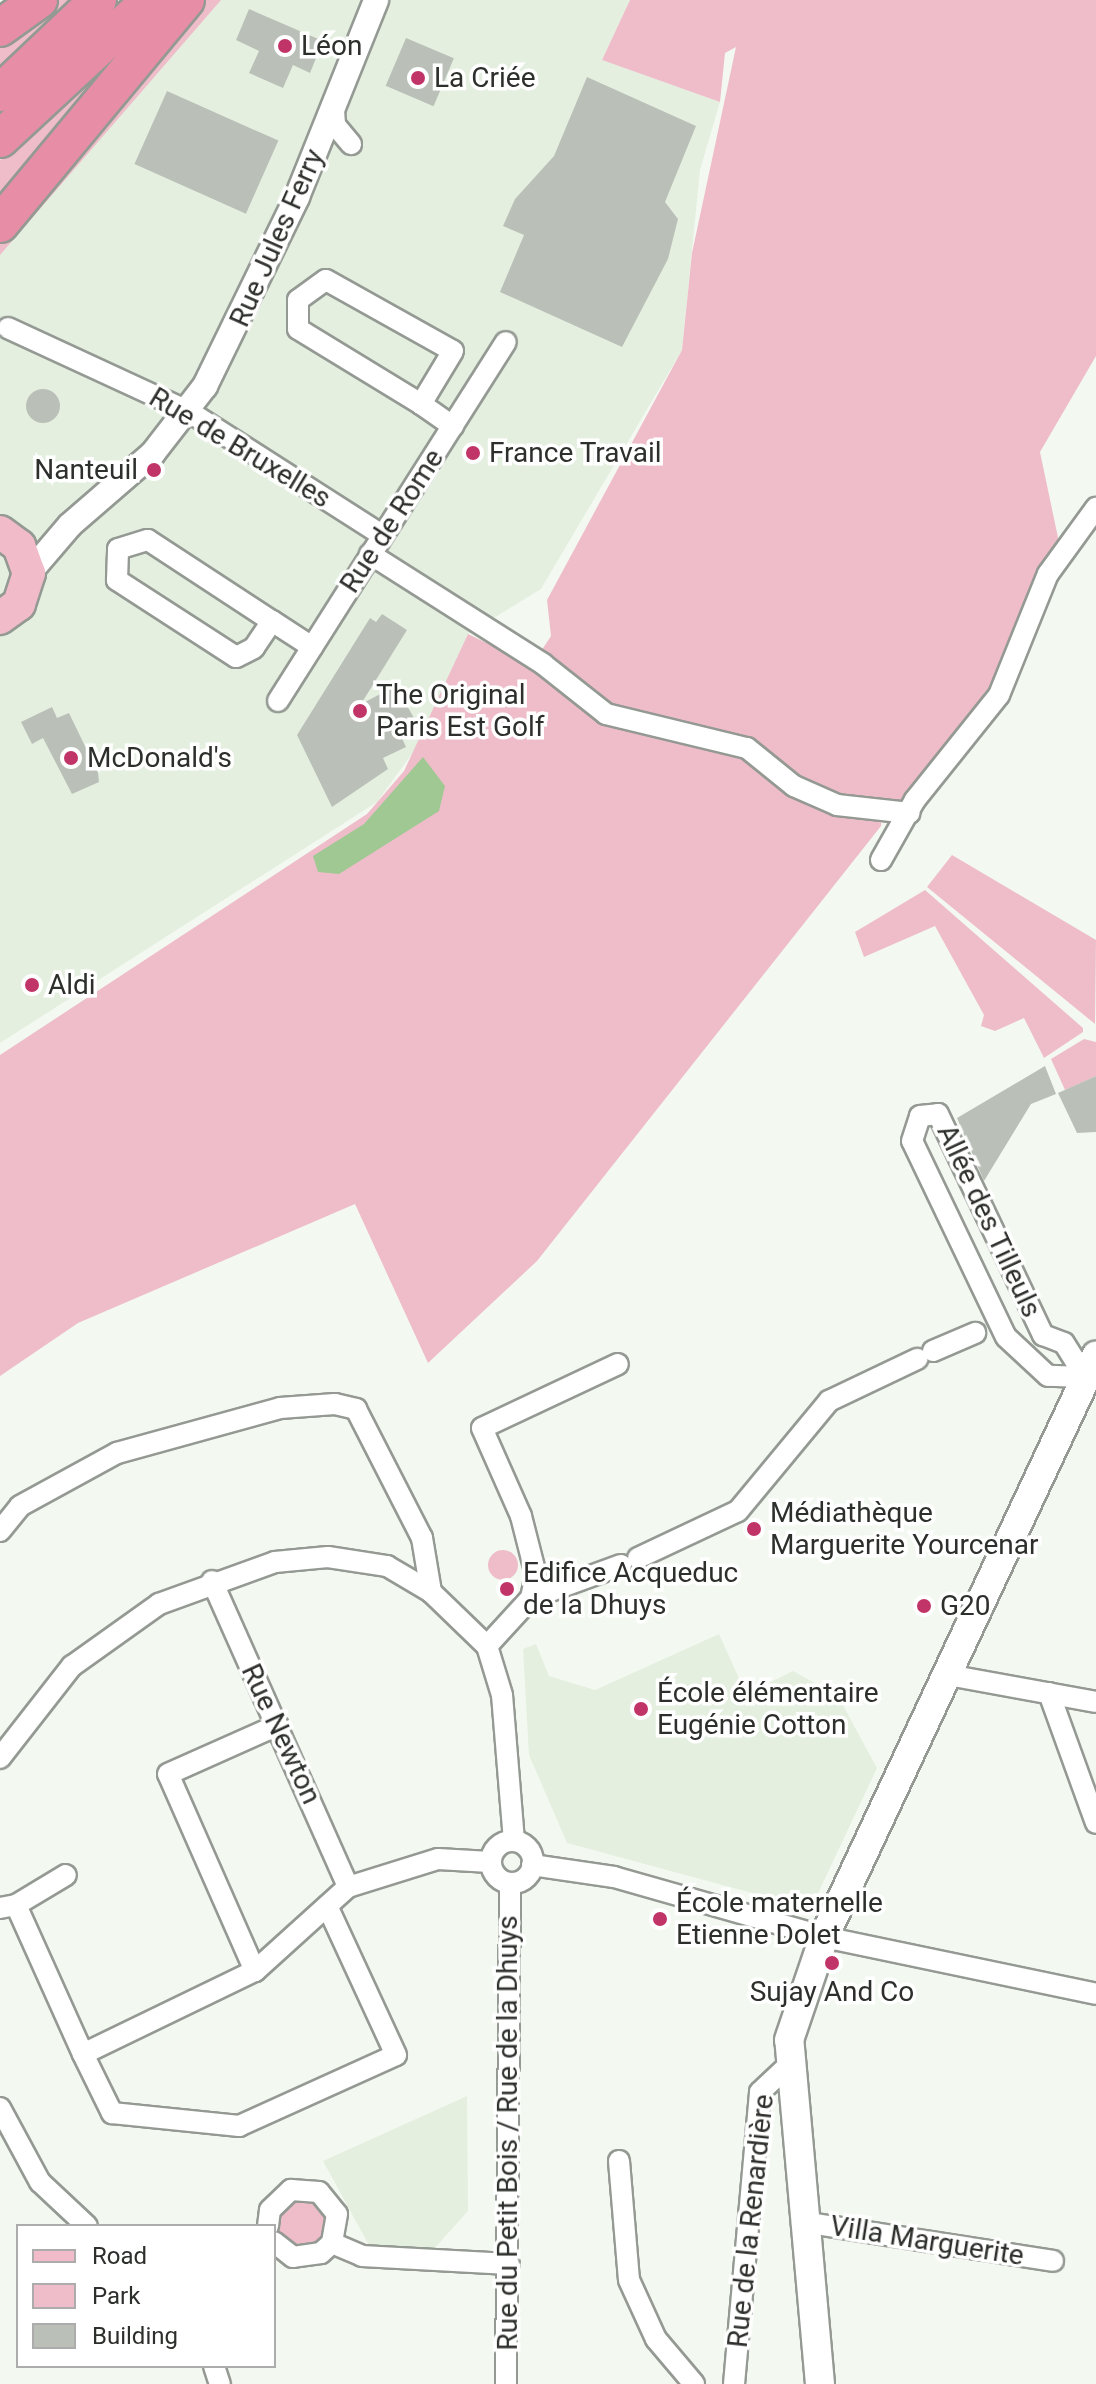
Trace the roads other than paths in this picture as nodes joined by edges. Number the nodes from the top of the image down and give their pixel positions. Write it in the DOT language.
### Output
graph roads {
  1 [pos="39,0"];
  2 [pos="98,0"];
  3 [pos="150,0"];
  4 [pos="186,0"];
  5 [pos="367,0"];
  6 [pos="376,0"];
  7 [pos="0,28"];
  8 [pos="0,93"];
  9 [pos="0,139"];
  10 [pos="0,224"];
  11 [pos="8,328"];
  12 [pos="506,342"];
  13 [pos="421,404"];
  14 [pos="181,408"];
  15 [pos="453,426"];
  16 [pos="1096,508"];
  17 [pos="70,525"];
  18 [pos="382,535"];
  19 [pos="6,536"];
  20 [pos="370,554"];
  21 [pos="29,573"];
  22 [pos="4,619"];
  23 [pos="272,621"];
  24 [pos="312,647"];
  25 [pos="278,701"];
  26 [pos="910,813"];
  27 [pos="881,860"];
  28 [pos="975,1333"];
  29 [pos="618,1364"];
  30 [pos="1091,1366"];
  31 [pos="0,1531"];
  32 [pos="212,1581"];
  33 [pos="431,1592"];
  34 [pos="531,1598"];
  35 [pos="487,1646"];
  36 [pos="948,1675"];
  37 [pos="1049,1693"];
  38 [pos="1096,1702"];
  39 [pos="278,1725"];
  40 [pos="0,1758"];
  41 [pos="1096,1823"];
  42 [pos="514,1841"];
  43 [pos="490,1862"];
  44 [pos="532,1865"];
  45 [pos="66,1875"];
  46 [pos="510,1883"];
  47 [pos="348,1887"];
  48 [pos="8,1906"];
  49 [pos="327,1906"];
  50 [pos="824,1937"];
  51 [pos="255,1971"];
  52 [pos="1096,1994"];
  53 [pos="83,2054"];
  54 [pos="786,2068"];
  55 [pos="0,2108"];
  56 [pos="619,2161"];
  57 [pos="802,2222"];
  58 [pos="85,2224"];
  59 [pos="269,2224"];
  60 [pos="276,2243"];
  61 [pos="332,2243"];
  62 [pos="1053,2261"];
  63 [pos="509,2264"];
  64 [pos="506,2384"];
  65 [pos="694,2384"];
  66 [pos="734,2384"];
  67 [pos="820,2384"];
  1 -- 7 [label="highway"];
  2 -- 8 [label="highway"];
  3 -- 9 [label="highway"];
  4 -- 10 [label="highway"];
  5 -- 14 [label="street, Rue Jules Ferry"];
  6 -- 14 [label="street, Rue Jules Ferry"];
  11 -- 14 [label="street, Rue de Bruxelles"];
  12 -- 15 [label="street, Rue de Rome"];
  13 -- 13 [label="street"];
  13 -- 15 [label="street"];
  14 -- 17 [label="street, Rue Jules Ferry"];
  14 -- 18 [label="street, Rue de Bruxelles"];
  15 -- 18 [label="street, Rue de Rome"];
  16 -- 26 [label="street"];
  17 -- 19 [label="street, Rue Jules Ferry"];
  17 -- 21 [label="street, Rue Jules Ferry"];
  18 -- 20 [label="street, Rue de Rome"];
  19 -- 21 [label="main road"];
  20 -- 24 [label="street, Rue de Rome"];
  20 -- 26 [label="street"];
  21 -- 22 [label="main road"];
  23 -- 23 [label="street"];
  23 -- 24 [label="street"];
  24 -- 25 [label="street, Rue de Rome"];
  26 -- 27 [label="street"];
  28 -- 34 [label="street"];
  29 -- 34 [label="street"];
  30 -- 30 [label="street, Allée des Tilleuls"];
  30 -- 36 [label="main road"];
  31 -- 33 [label="street"];
  32 -- 33 [label="street"];
  32 -- 39 [label="street, Rue Newton"];
  32 -- 40 [label="street"];
  33 -- 35 [label="street"];
  34 -- 35 [label="street"];
  35 -- 42 [label="street"];
  36 -- 37 [label="street"];
  36 -- 50 [label="main road"];
  37 -- 38 [label="street"];
  37 -- 41 [label="street"];
  39 -- 47 [label="street, Rue Newton"];
  39 -- 51 [label="street"];
  42 -- 43 [label="street"];
  42 -- 44 [label="street"];
  43 -- 46 [label="street"];
  43 -- 47 [label="street"];
  44 -- 46 [label="street"];
  44 -- 50 [label="street"];
  45 -- 48 [label="street"];
  46 -- 63 [label="street, Rue du Petit Bois / Rue de la Dhuys"];
  47 -- 49 [label="street"];
  48 -- 53 [label="street"];
  49 -- 51 [label="street"];
  49 -- 53 [label="street"];
  50 -- 52 [label="street"];
  50 -- 54 [label="main road"];
  51 -- 53 [label="street"];
  54 -- 57 [label="main road"];
  54 -- 66 [label="street, Rue de la Renardière"];
  55 -- 58 [label="street"];
  56 -- 65 [label="street"];
  57 -- 62 [label="street, Villa Marguerite"];
  57 -- 67 [label="main road"];
  59 -- 61 [label="street"];
  60 -- 61 [label="street"];
  61 -- 63 [label="street"];
  63 -- 64 [label="street, Rue du Petit Bois / Rue de la Dhuys"];
}
